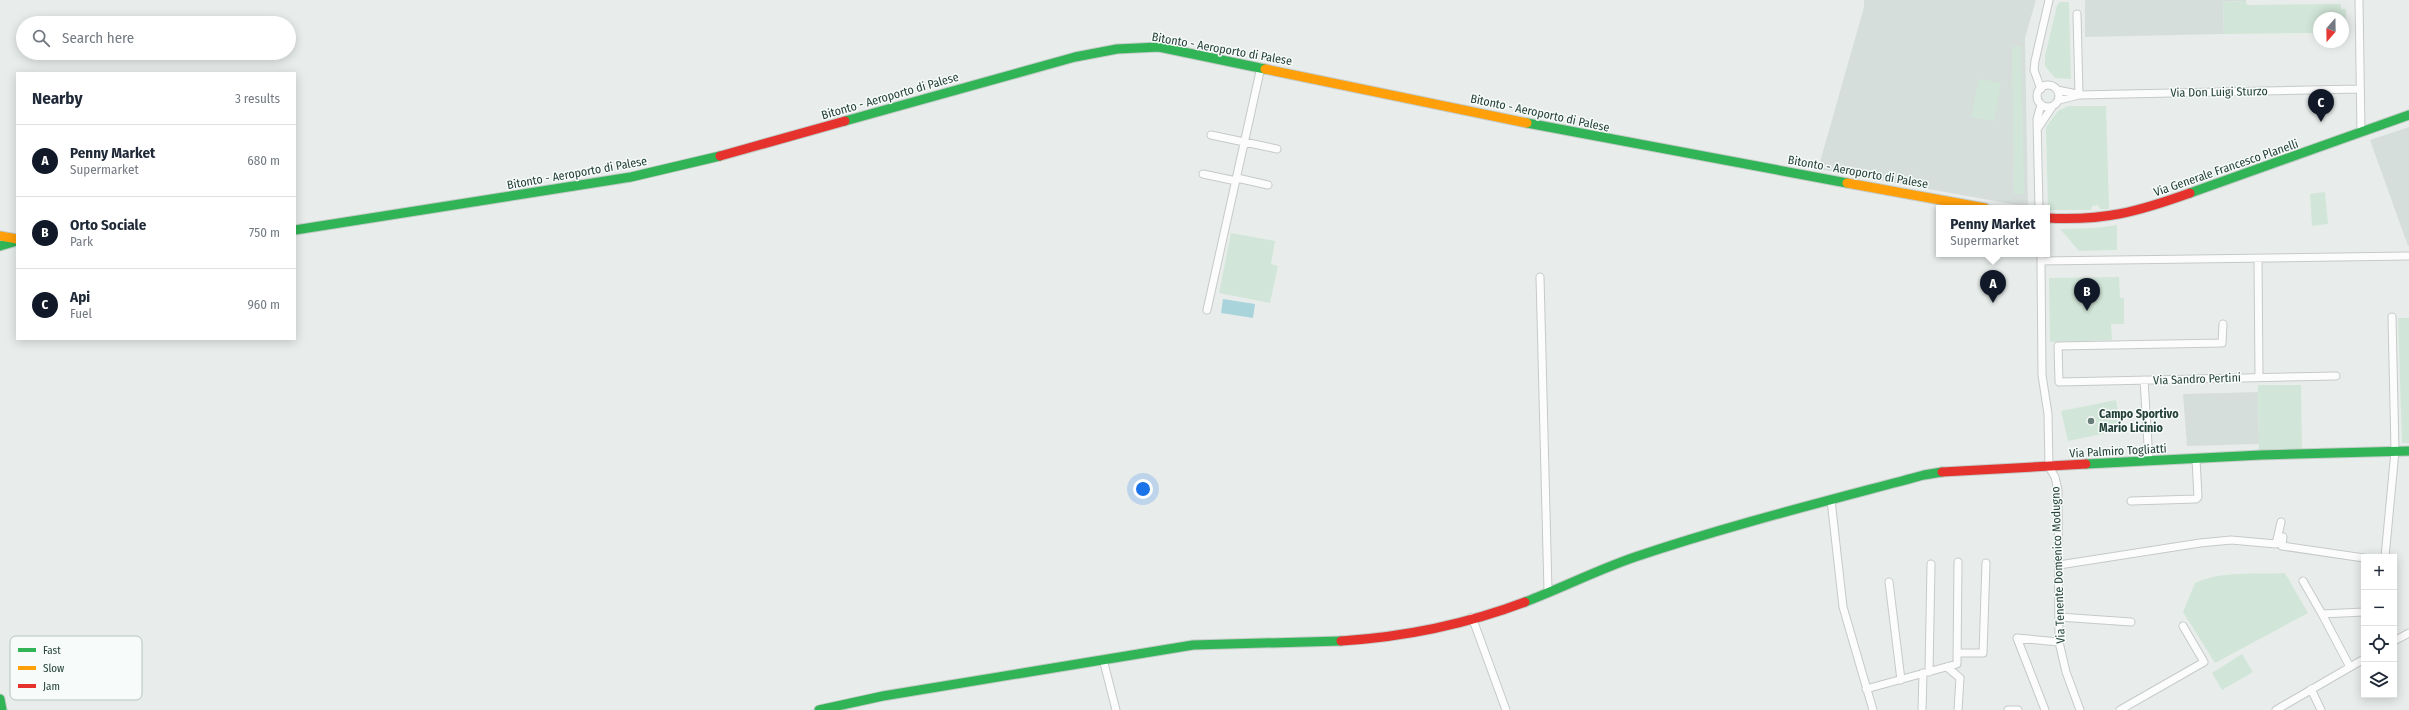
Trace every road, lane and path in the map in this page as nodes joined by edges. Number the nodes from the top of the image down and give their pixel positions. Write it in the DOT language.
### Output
graph roads {
  1 [pos="2049,0"];
  2 [pos="2359,0"];
  3 [pos="2077,14"];
  4 [pos="1261,67"];
  5 [pos="2034,70"];
  6 [pos="2054,88"];
  7 [pos="2041,89"];
  8 [pos="2359,90"];
  9 [pos="2079,95"];
  10 [pos="2059,100"];
  11 [pos="2041,105"];
  12 [pos="2052,107"];
  13 [pos="2409,116"];
  14 [pos="2036,131"];
  15 [pos="2361,132"];
  16 [pos="1211,135"];
  17 [pos="1244,142"];
  18 [pos="1277,150"];
  19 [pos="1203,174"];
  20 [pos="1236,179"];
  21 [pos="1268,185"];
  22 [pos="1969,205"];
  23 [pos="2039,205"];
  24 [pos="2050,218"];
  25 [pos="296,230"];
  26 [pos="0,236"];
  27 [pos="16,240"];
  28 [pos="16,240"];
  29 [pos="0,246"];
  30 [pos="2409,256"];
  31 [pos="2041,258"];
  32 [pos="2258,259"];
  33 [pos="1540,277"];
  34 [pos="1207,310"];
  35 [pos="2392,317"];
  36 [pos="2223,324"];
  37 [pos="2336,376"];
  38 [pos="2259,377"];
  39 [pos="2144,380"];
  40 [pos="2395,451"];
  41 [pos="2409,451"];
  42 [pos="2196,459"];
  43 [pos="2149,461"];
  44 [pos="2049,467"];
  45 [pos="1831,500"];
  46 [pos="2131,501"];
  47 [pos="2281,522"];
  48 [pos="2284,538"];
  49 [pos="2385,554"];
  50 [pos="2361,558"];
  51 [pos="1958,562"];
  52 [pos="1986,563"];
  53 [pos="1931,564"];
  54 [pos="2059,565"];
  55 [pos="1889,582"];
  56 [pos="2304,582"];
  57 [pos="1548,591"];
  58 [pos="2361,612"];
  59 [pos="2322,614"];
  60 [pos="1472,617"];
  61 [pos="2059,617"];
  62 [pos="2131,622"];
  63 [pos="2183,626"];
  64 [pos="2409,633"];
  65 [pos="2397,639"];
  66 [pos="2059,642"];
  67 [pos="1957,652"];
  68 [pos="1103,659"];
  69 [pos="2361,661"];
  70 [pos="1947,667"];
  71 [pos="2350,667"];
  72 [pos="1926,673"];
  73 [pos="1901,680"];
  74 [pos="1866,689"];
  75 [pos="2311,690"];
  76 [pos="0,699"];
  77 [pos="2,710"];
  78 [pos="819,710"];
  79 [pos="1116,710"];
  80 [pos="1506,710"];
  81 [pos="1873,710"];
  82 [pos="1922,710"];
  83 [pos="1958,710"];
  84 [pos="2008,710"];
  85 [pos="2018,710"];
  86 [pos="2045,710"];
  87 [pos="2080,710"];
  88 [pos="2120,710"];
  89 [pos="2276,710"];
  90 [pos="2321,710"];
  1 -- 5 [label="street"];
  2 -- 8 [label="street"];
  3 -- 9 [label="street"];
  4 -- 17 [label="street"];
  4 -- 22 [label="street, Bitonto - Aeroporto di Palese"];
  4 -- 25 [label="street, Bitonto - Aeroporto di Palese"];
  5 -- 6 [label="street"];
  5 -- 7 [label="street"];
  6 -- 7 [label="street"];
  6 -- 9 [label="street"];
  6 -- 10 [label="street"];
  7 -- 11 [label="street"];
  8 -- 9 [label="street, Via Don Luigi Sturzo"];
  8 -- 15 [label="street"];
  9 -- 10 [label="street"];
  10 -- 12 [label="street"];
  11 -- 12 [label="street"];
  11 -- 14 [label="street"];
  12 -- 14 [label="street"];
  13 -- 15 [label="street, Via Generale Francesco Planelli"];
  14 -- 23 [label="street"];
  15 -- 24 [label="street, Via Generale Francesco Planelli"];
  16 -- 17 [label="street"];
  17 -- 18 [label="street"];
  17 -- 20 [label="street"];
  19 -- 20 [label="street"];
  20 -- 21 [label="street"];
  20 -- 34 [label="street"];
  26 -- 27 [label="street"];
  28 -- 29 [label="street"];
  30 -- 32 [label="street"];
  31 -- 32 [label="street"];
  31 -- 44 [label="street"];
  32 -- 38 [label="street"];
  33 -- 57 [label="street"];
  35 -- 40 [label="street"];
  36 -- 39 [label="street, Via Sandro Pertini"];
  37 -- 38 [label="street, Via Sandro Pertini"];
  38 -- 39 [label="street, Via Sandro Pertini"];
  39 -- 43 [label="street"];
  40 -- 41 [label="street, Via Palmiro Togliatti"];
  40 -- 42 [label="street, Via Palmiro Togliatti"];
  40 -- 49 [label="street"];
  42 -- 43 [label="street, Via Palmiro Togliatti"];
  42 -- 46 [label="street"];
  43 -- 44 [label="street, Via Palmiro Togliatti"];
  44 -- 45 [label="street, Via Palmiro Togliatti"];
  44 -- 54 [label="street, Via Tenente Domenico Modugno"];
  45 -- 57 [label="street, Via Palmiro Togliatti"];
  45 -- 74 [label="street"];
  47 -- 54 [label="street"];
  48 -- 50 [label="street"];
  51 -- 67 [label="street"];
  52 -- 67 [label="street"];
  53 -- 72 [label="street"];
  54 -- 61 [label="street, Via Tenente Domenico Modugno"];
  55 -- 73 [label="street"];
  56 -- 59 [label="street"];
  57 -- 60 [label="street, Via Palmiro Togliatti"];
  58 -- 59 [label="street"];
  59 -- 71 [label="street"];
  60 -- 68 [label="street, Via Palmiro Togliatti"];
  60 -- 80 [label="street"];
  61 -- 62 [label="street"];
  61 -- 66 [label="street, Via Tenente Domenico Modugno"];
  63 -- 88 [label="street"];
  64 -- 65 [label="street"];
  66 -- 86 [label="street"];
  66 -- 87 [label="street, Via Tenente Domenico Modugno"];
  67 -- 70 [label="street"];
  68 -- 78 [label="street, Via Palmiro Togliatti"];
  68 -- 79 [label="street"];
  69 -- 71 [label="street"];
  70 -- 72 [label="street"];
  70 -- 83 [label="street"];
  71 -- 75 [label="street"];
  72 -- 73 [label="street"];
  72 -- 82 [label="street"];
  73 -- 74 [label="street"];
  74 -- 81 [label="street"];
  75 -- 89 [label="street"];
  75 -- 90 [label="street"];
  76 -- 77 [label="street"];
  84 -- 85 [label="street"];
}
